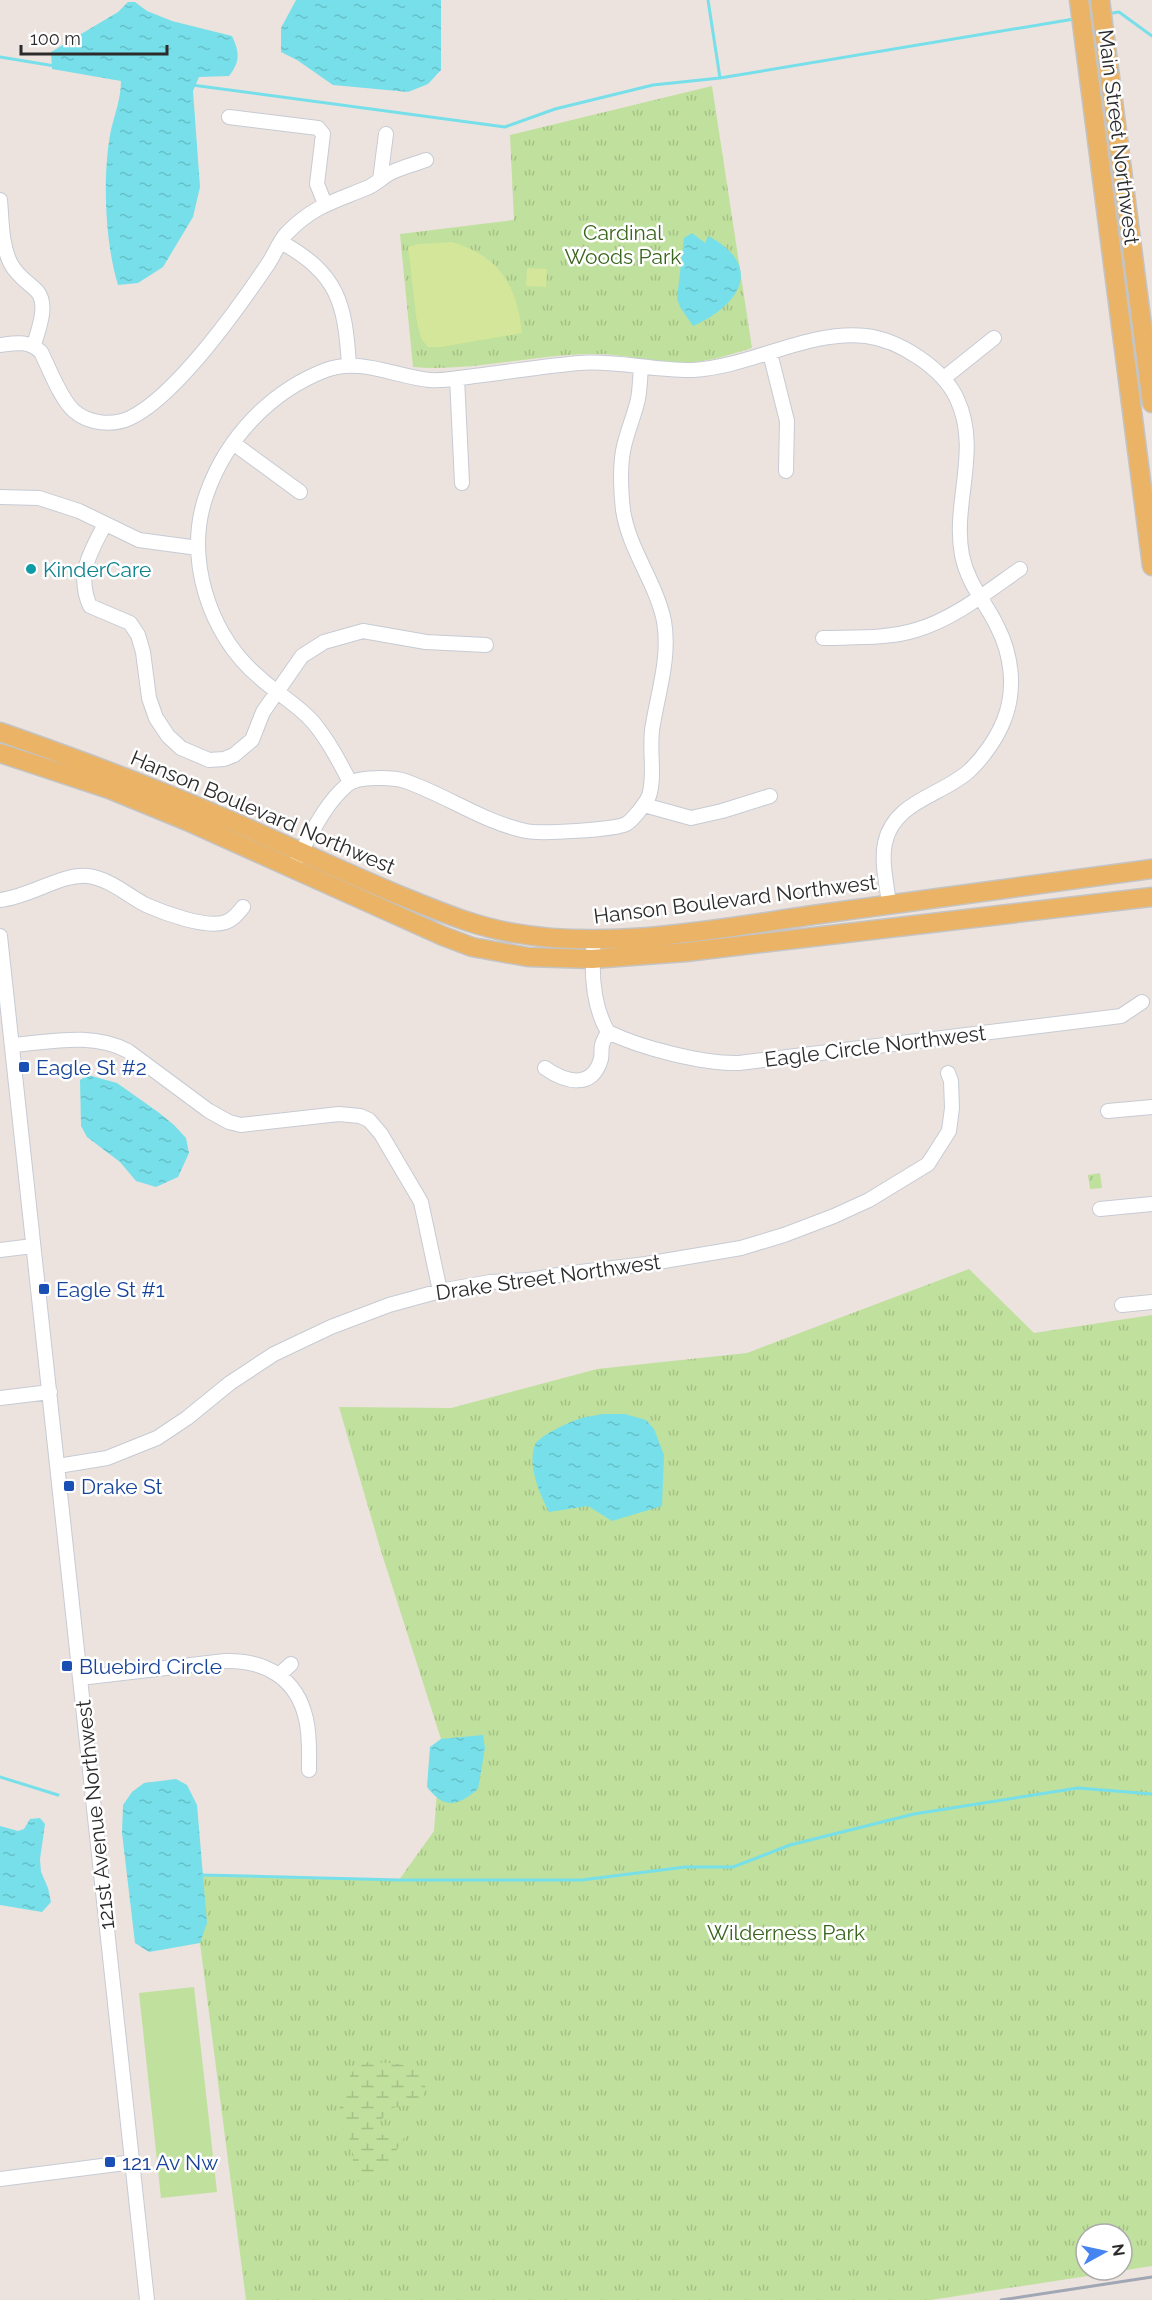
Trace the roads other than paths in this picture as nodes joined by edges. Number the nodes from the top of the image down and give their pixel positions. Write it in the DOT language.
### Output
graph roads {
  1 [pos="1079,0"];
  2 [pos="1100,0"];
  3 [pos="229,117"];
  4 [pos="386,134"];
  5 [pos="426,160"];
  6 [pos="381,180"];
  7 [pos="0,200"];
  8 [pos="324,204"];
  9 [pos="281,242"];
  10 [pos="994,338"];
  11 [pos="0,345"];
  12 [pos="34,345"];
  13 [pos="770,353"];
  14 [pos="349,365"];
  15 [pos="641,367"];
  16 [pos="457,378"];
  17 [pos="944,378"];
  18 [pos="1152,402"];
  19 [pos="233,443"];
  20 [pos="786,471"];
  21 [pos="462,483"];
  22 [pos="300,492"];
  23 [pos="0,496"];
  24 [pos="105,524"];
  25 [pos="198,548"];
  26 [pos="1152,566"];
  27 [pos="1020,569"];
  28 [pos="978,597"];
  29 [pos="823,638"];
  30 [pos="486,645"];
  31 [pos="278,691"];
  32 [pos="0,732"];
  33 [pos="0,753"];
  34 [pos="350,782"];
  35 [pos="770,796"];
  36 [pos="644,805"];
  37 [pos="301,852"];
  38 [pos="291,869"];
  39 [pos="1152,869"];
  40 [pos="1152,897"];
  41 [pos="0,900"];
  42 [pos="889,904"];
  43 [pos="243,907"];
  44 [pos="0,936"];
  45 [pos="594,939"];
  46 [pos="592,959"];
  47 [pos="1142,1002"];
  48 [pos="608,1032"];
  49 [pos="12,1045"];
  50 [pos="545,1068"];
  51 [pos="948,1073"];
  52 [pos="1152,1107"];
  53 [pos="1108,1111"];
  54 [pos="1152,1204"];
  55 [pos="1100,1209"];
  56 [pos="33,1246"];
  57 [pos="0,1250"];
  58 [pos="440,1291"];
  59 [pos="1152,1302"];
  60 [pos="1122,1305"];
  61 [pos="50,1392"];
  62 [pos="0,1398"];
  63 [pos="58,1466"];
  64 [pos="291,1664"];
  65 [pos="279,1675"];
  66 [pos="80,1678"];
  67 [pos="309,1770"];
  68 [pos="133,2162"];
  69 [pos="0,2179"];
  70 [pos="147,2300"];
  1 -- 26 [label="main road, Main Street Northwest"];
  2 -- 18 [label="main road, Main Street Northwest"];
  3 -- 8 [label="street"];
  4 -- 6 [label="street"];
  5 -- 6 [label="street"];
  6 -- 8 [label="street"];
  7 -- 12 [label="street"];
  8 -- 9 [label="street"];
  9 -- 12 [label="street"];
  9 -- 14 [label="street"];
  10 -- 17 [label="street"];
  11 -- 12 [label="street"];
  13 -- 15 [label="street"];
  13 -- 17 [label="street"];
  13 -- 20 [label="street"];
  14 -- 16 [label="street"];
  14 -- 19 [label="street"];
  15 -- 16 [label="street"];
  15 -- 36 [label="street"];
  16 -- 21 [label="street"];
  17 -- 28 [label="street"];
  19 -- 22 [label="street"];
  19 -- 25 [label="street"];
  23 -- 24 [label="street"];
  24 -- 25 [label="street"];
  24 -- 31 [label="street"];
  25 -- 31 [label="street"];
  27 -- 28 [label="street"];
  28 -- 29 [label="street"];
  28 -- 42 [label="street"];
  30 -- 31 [label="street"];
  31 -- 34 [label="street"];
  32 -- 37 [label="main road, Hanson Boulevard Northwest"];
  33 -- 38 [label="main road, Hanson Boulevard Northwest"];
  34 -- 36 [label="street"];
  34 -- 37 [label="street"];
  35 -- 36 [label="street"];
  37 -- 38 [label="street"];
  37 -- 45 [label="main road, Hanson Boulevard Northwest"];
  38 -- 46 [label="main road, Hanson Boulevard Northwest"];
  39 -- 42 [label="main road, Hanson Boulevard Northwest"];
  40 -- 46 [label="main road, Hanson Boulevard Northwest"];
  41 -- 43 [label="street"];
  42 -- 45 [label="main road, Hanson Boulevard Northwest"];
  44 -- 49 [label="street, 121st Avenue Northwest"];
  45 -- 46 [label="street"];
  46 -- 48 [label="street"];
  47 -- 48 [label="street, Eagle Circle Northwest"];
  48 -- 50 [label="street"];
  49 -- 56 [label="street, 121st Avenue Northwest"];
  49 -- 58 [label="street"];
  51 -- 58 [label="street, Drake Street Northwest"];
  52 -- 53 [label="street"];
  54 -- 55 [label="street"];
  56 -- 57 [label="street"];
  56 -- 61 [label="street, 121st Avenue Northwest"];
  58 -- 63 [label="street, Drake Street Northwest"];
  59 -- 60 [label="street"];
  61 -- 62 [label="street"];
  61 -- 63 [label="street, 121st Avenue Northwest"];
  63 -- 66 [label="street, 121st Avenue Northwest"];
  64 -- 65 [label="street"];
  65 -- 66 [label="street"];
  65 -- 67 [label="street"];
  66 -- 68 [label="street, 121st Avenue Northwest"];
  68 -- 69 [label="street"];
  68 -- 70 [label="street, 121st Avenue Northwest"];
}
